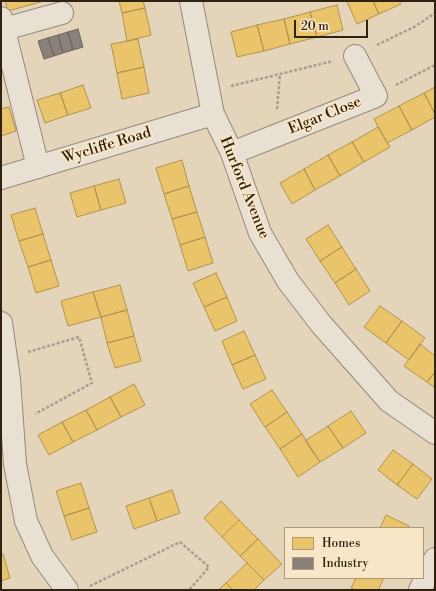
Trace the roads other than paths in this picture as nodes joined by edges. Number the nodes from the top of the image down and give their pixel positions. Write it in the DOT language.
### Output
graph roads {
  1 [pos="191,1"];
  2 [pos="62,14"];
  3 [pos="2,26"];
  4 [pos="354,56"];
  5 [pos="213,114"];
  6 [pos="232,153"];
  7 [pos="38,167"];
  8 [pos="1,178"];
  9 [pos="1,322"];
  10 [pos="435,433"];
  11 [pos="435,559"];
  12 [pos="68,590"];
  13 [pos="420,590"];
  1 -- 5 [label="street, Hurford Avenue"];
  2 -- 3 [label="street"];
  3 -- 7 [label="street"];
  4 -- 6 [label="street, Elgar Close"];
  5 -- 6 [label="street, Hurford Avenue"];
  5 -- 7 [label="street, Wycliffe Road"];
  6 -- 10 [label="street, Hurford Avenue"];
  7 -- 8 [label="street, Wycliffe Road"];
  9 -- 12 [label="street"];
  11 -- 13 [label="street"];
}
